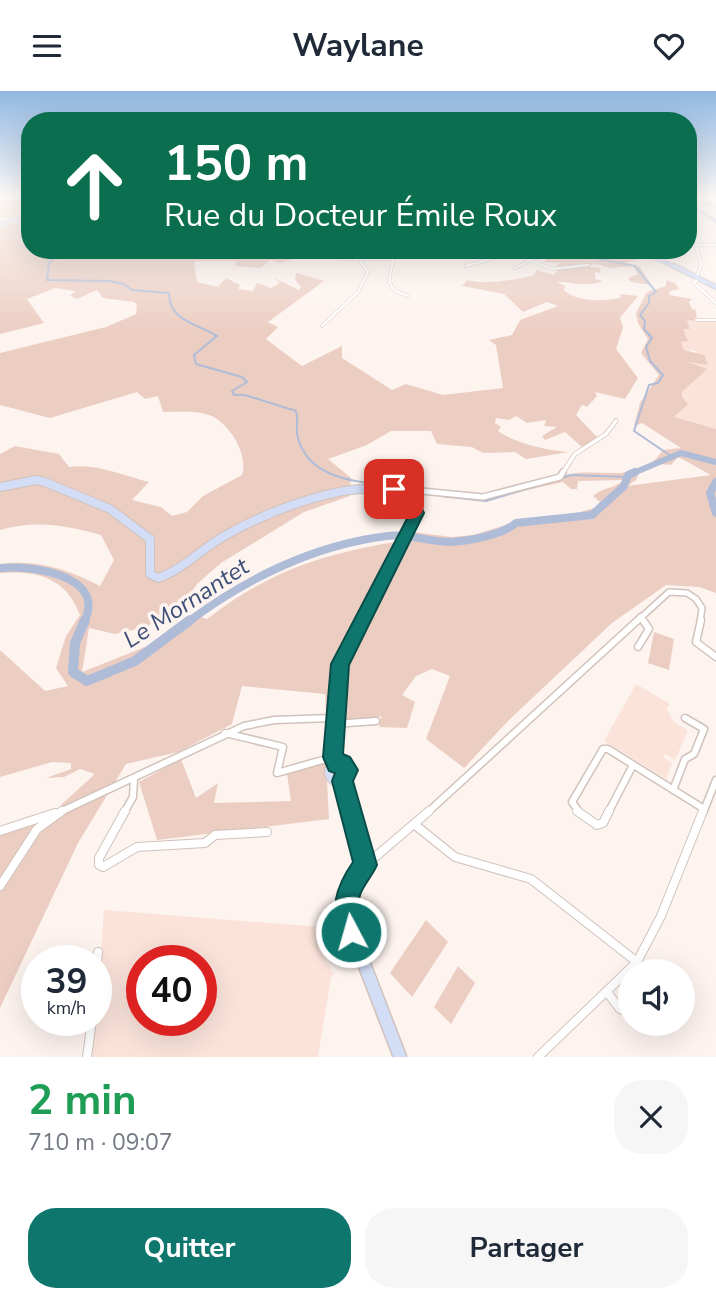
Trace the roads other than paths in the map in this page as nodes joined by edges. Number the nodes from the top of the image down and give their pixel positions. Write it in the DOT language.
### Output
graph roads {
  1 [pos="698,242"];
  2 [pos="716,245"];
  3 [pos="699,246"];
  4 [pos="697,256"];
  5 [pos="363,259"];
  6 [pos="388,259"];
  7 [pos="491,259"];
  8 [pos="525,259"];
  9 [pos="657,259"];
  10 [pos="697,259"];
  11 [pos="529,261"];
  12 [pos="589,265"];
  13 [pos="466,266"];
  14 [pos="515,268"];
  15 [pos="698,278"];
  16 [pos="716,287"];
  17 [pos="408,296"];
  18 [pos="716,303"];
  19 [pos="696,320"];
  20 [pos="716,320"];
  21 [pos="322,326"];
  22 [pos="616,421"];
  23 [pos="0,487"];
  24 [pos="411,499"];
  25 [pos="640,617"];
  26 [pos="638,647"];
  27 [pos="716,657"];
  28 [pos="685,718"];
  29 [pos="334,721"];
  30 [pos="376,721"];
  31 [pos="225,733"];
  32 [pos="335,761"];
  33 [pos="633,765"];
  34 [pos="134,779"];
  35 [pos="716,780"];
  36 [pos="673,790"];
  37 [pos="704,809"];
  38 [pos="58,813"];
  39 [pos="414,824"];
  40 [pos="0,831"];
  41 [pos="267,832"];
  42 [pos="366,865"];
  43 [pos="0,886"];
  44 [pos="633,959"];
  45 [pos="639,959"];
  46 [pos="618,981"];
  47 [pos="607,992"];
  48 [pos="618,1006"];
  49 [pos="90,1036"];
  50 [pos="87,1057"];
  51 [pos="400,1057"];
  52 [pos="538,1057"];
  1 -- 3 [label="street"];
  2 -- 3 [label="street"];
  3 -- 4 [label="street"];
  5 -- 21 [label="street"];
  6 -- 17 [label="street"];
  7 -- 13 [label="street"];
  8 -- 11 [label="street"];
  9 -- 15 [label="street"];
  10 -- 15 [label="street"];
  11 -- 12 [label="street"];
  11 -- 14 [label="street"];
  15 -- 16 [label="street"];
  15 -- 18 [label="street"];
  19 -- 20 [label="street"];
  22 -- 24 [label="street"];
  23 -- 24 [label="street"];
  24 -- 29 [label="street"];
  25 -- 26 [label="street"];
  25 -- 27 [label="street"];
  25 -- 39 [label="street"];
  28 -- 36 [label="street"];
  29 -- 30 [label="street"];
  29 -- 31 [label="street"];
  29 -- 32 [label="street"];
  31 -- 32 [label="street"];
  31 -- 34 [label="street"];
  32 -- 42 [label="street"];
  33 -- 33 [label="street"];
  33 -- 36 [label="street"];
  34 -- 38 [label="street"];
  34 -- 41 [label="street"];
  35 -- 37 [label="street"];
  36 -- 37 [label="street"];
  37 -- 45 [label="street"];
  38 -- 40 [label="street"];
  38 -- 43 [label="street"];
  39 -- 42 [label="street"];
  39 -- 44 [label="street"];
  42 -- 51 [label="street"];
  46 -- 47 [label="street"];
  47 -- 48 [label="street"];
  47 -- 52 [label="street"];
  49 -- 50 [label="street"];
}
